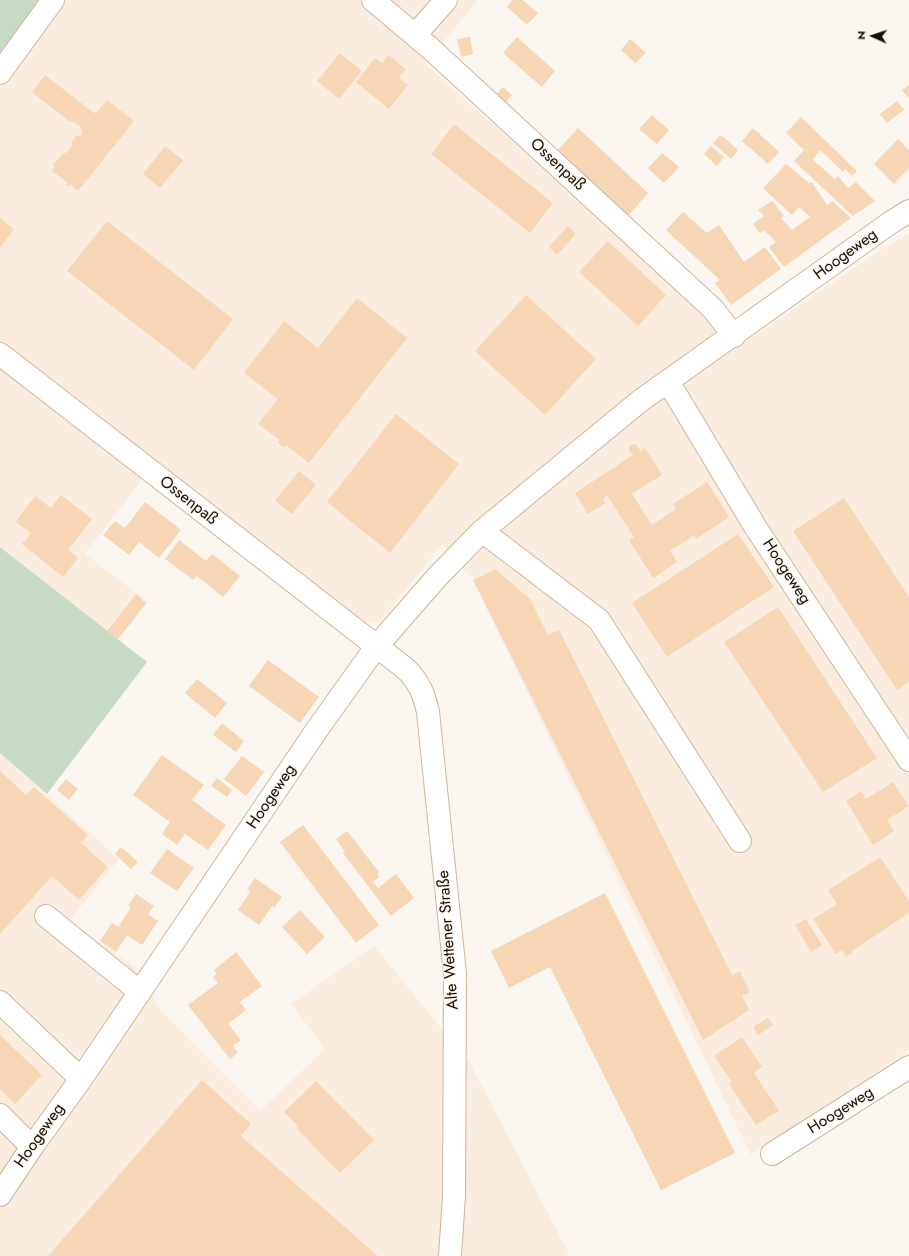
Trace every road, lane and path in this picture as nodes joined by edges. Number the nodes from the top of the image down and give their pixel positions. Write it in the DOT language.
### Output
graph roads {
  1 [pos="53,0"];
  2 [pos="373,0"];
  3 [pos="446,0"];
  4 [pos="415,35"];
  5 [pos="0,73"];
  6 [pos="909,211"];
  7 [pos="734,336"];
  8 [pos="0,354"];
  9 [pos="666,383"];
  10 [pos="482,531"];
  11 [pos="376,647"];
  12 [pos="909,760"];
  13 [pos="740,841"];
  14 [pos="46,916"];
  15 [pos="140,992"];
  16 [pos="0,1002"];
  17 [pos="909,1067"];
  18 [pos="81,1079"];
  19 [pos="0,1115"];
  20 [pos="32,1146"];
  21 [pos="772,1154"];
  22 [pos="3,1182"];
  23 [pos="450,1256"];
  1 -- 5 [label="street"];
  2 -- 4 [label="street, Ossenpaß"];
  3 -- 4 [label="street"];
  4 -- 7 [label="street, Ossenpaß"];
  6 -- 7 [label="street, Hoogeweg"];
  7 -- 9 [label="street, Hoogeweg"];
  8 -- 11 [label="street, Ossenpaß"];
  9 -- 10 [label="street, Hoogeweg"];
  9 -- 12 [label="street, Hoogeweg"];
  10 -- 11 [label="street, Hoogeweg"];
  10 -- 13 [label="street"];
  11 -- 15 [label="street, Hoogeweg"];
  11 -- 23 [label="street, Alte Wettener Straße"];
  14 -- 15 [label="street"];
  15 -- 18 [label="street, Hoogeweg"];
  16 -- 18 [label="street"];
  17 -- 21 [label="street, Hoogeweg"];
  18 -- 20 [label="street, Hoogeweg"];
  19 -- 20 [label="street"];
  20 -- 22 [label="street, Hoogeweg"];
}
